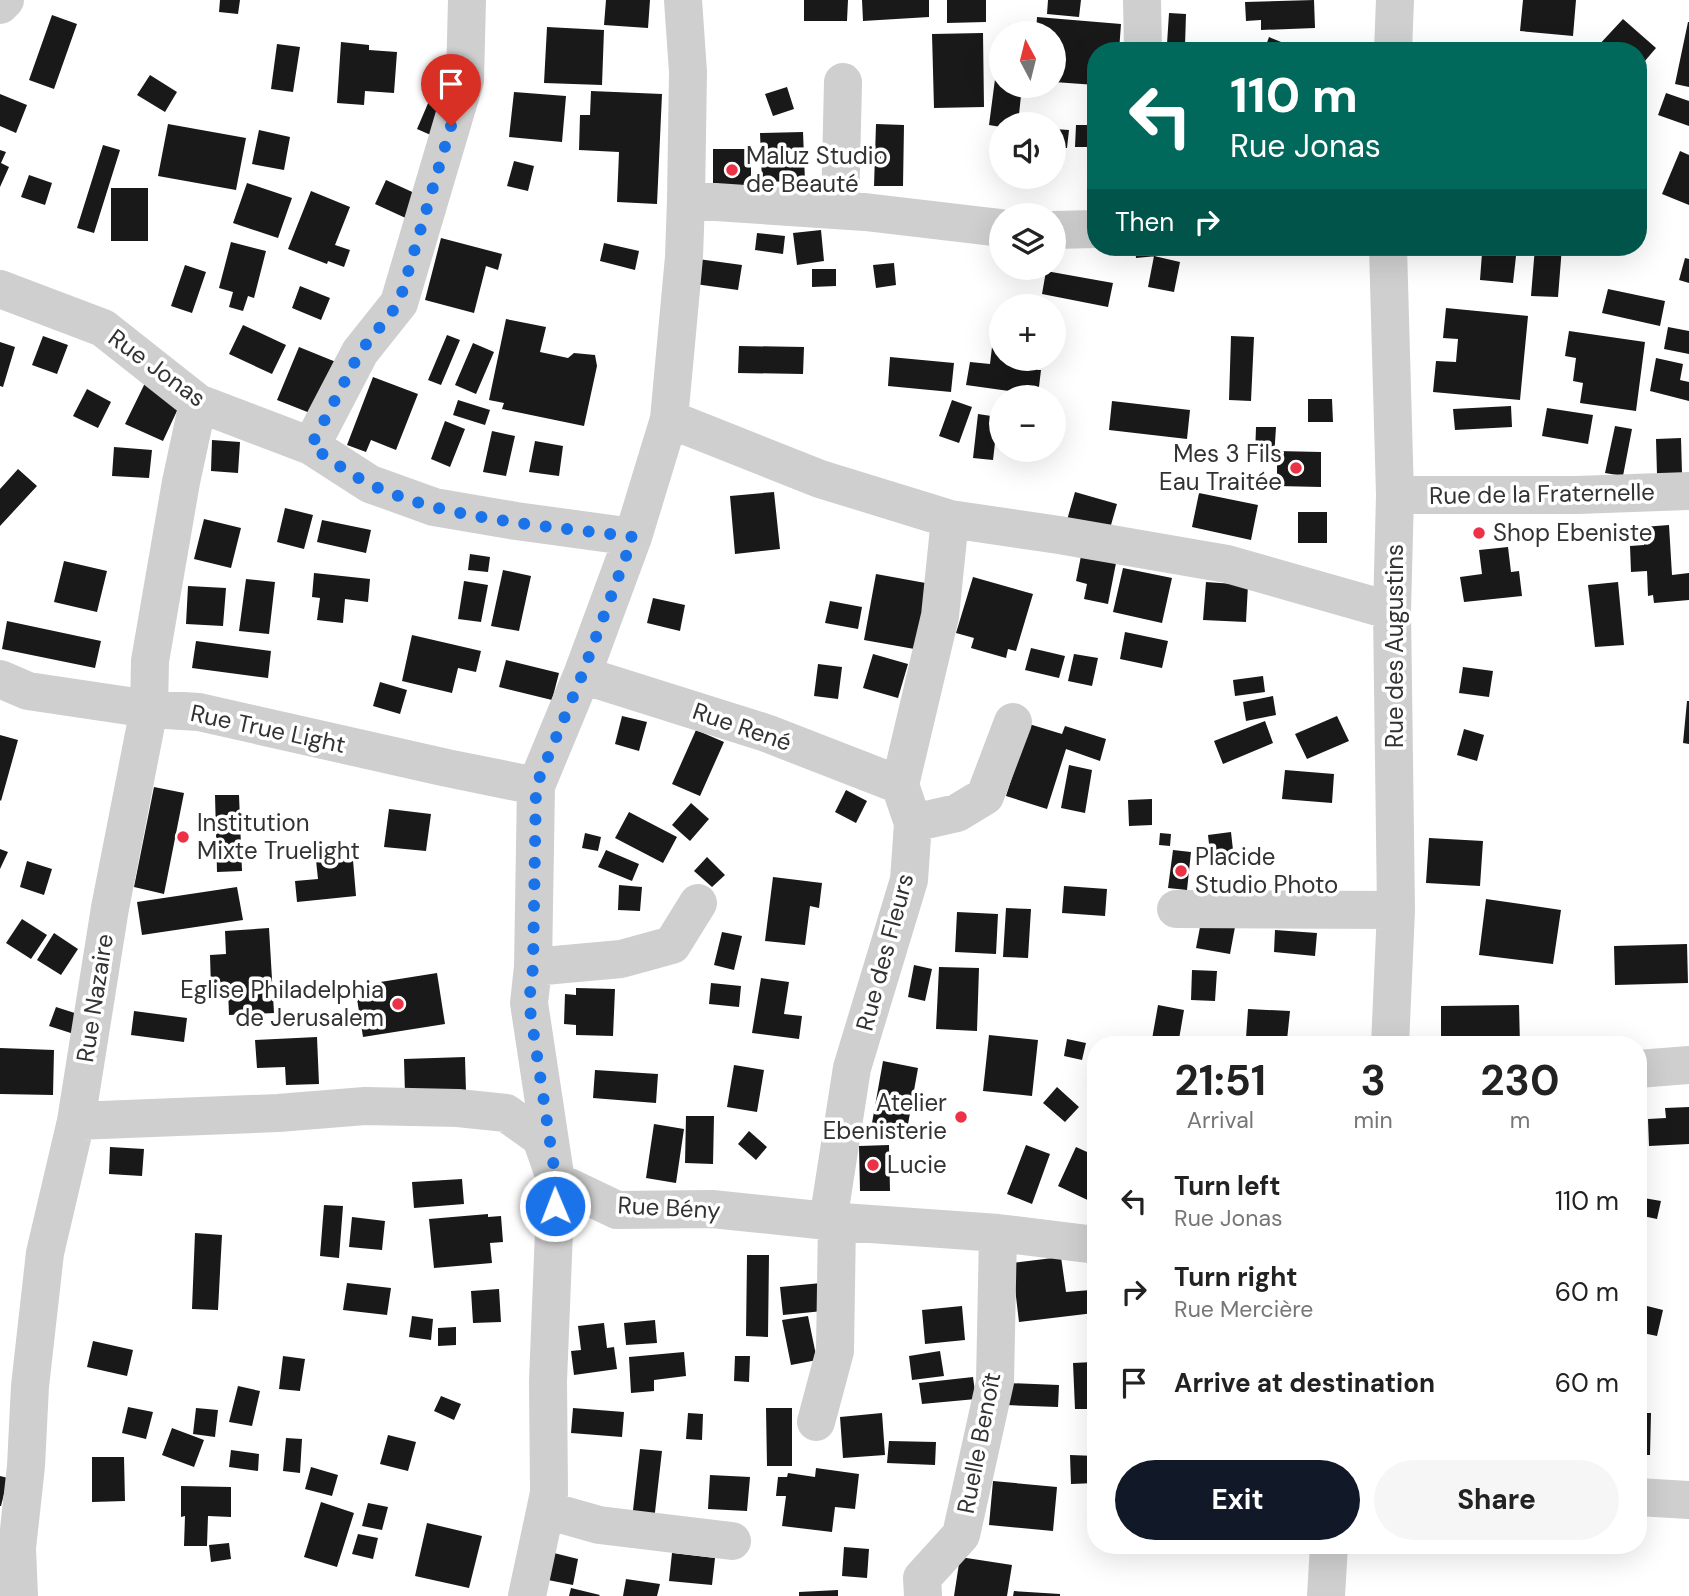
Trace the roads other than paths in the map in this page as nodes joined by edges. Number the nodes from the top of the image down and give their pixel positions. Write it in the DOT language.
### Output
graph roads {
  1 [pos="5,0"];
  2 [pos="467,0"];
  3 [pos="684,0"];
  4 [pos="1142,0"];
  5 [pos="1395,0"];
  6 [pos="0,5"];
  7 [pos="1143,42"];
  8 [pos="1393,42"];
  9 [pos="843,82"];
  10 [pos="686,200"];
  11 [pos="840,210"];
  12 [pos="989,227"];
  13 [pos="1087,229"];
  14 [pos="1066,230"];
  15 [pos="1388,256"];
  16 [pos="0,289"];
  17 [pos="198,403"];
  18 [pos="669,419"];
  19 [pos="311,446"];
  20 [pos="1689,491"];
  21 [pos="1395,495"];
  22 [pos="950,519"];
  23 [pos="633,537"];
  24 [pos="1392,611"];
  25 [pos="582,675"];
  26 [pos="0,679"];
  27 [pos="149,709"];
  28 [pos="1013,722"];
  29 [pos="900,785"];
  30 [pos="536,786"];
  31 [pos="913,823"];
  32 [pos="698,903"];
  33 [pos="1176,909"];
  34 [pos="1396,910"];
  35 [pos="533,967"];
  36 [pos="1390,1036"];
  37 [pos="1689,1065"];
  38 [pos="1647,1068"];
  39 [pos="76,1121"];
  40 [pos="556,1181"];
  41 [pos="832,1221"];
  42 [pos="998,1233"];
  43 [pos="1087,1244"];
  44 [pos="816,1422"];
  45 [pos="13,1462"];
  46 [pos="1647,1498"];
  47 [pos="1689,1500"];
  48 [pos="545,1510"];
  49 [pos="733,1541"];
  50 [pos="1328,1554"];
  51 [pos="19,1596"];
  52 [pos="527,1596"];
  53 [pos="923,1596"];
  54 [pos="1326,1596"];
  1 -- 6 [label="street"];
  2 -- 19 [label="street"];
  3 -- 10 [label="street"];
  4 -- 7 [label="street"];
  5 -- 8 [label="street"];
  9 -- 11 [label="street"];
  10 -- 11 [label="street"];
  10 -- 18 [label="street"];
  11 -- 12 [label="street"];
  13 -- 14 [label="street"];
  15 -- 21 [label="street, Rue des Augustins"];
  16 -- 17 [label="street, Rue Jonas"];
  17 -- 19 [label="street, Rue Jonas"];
  17 -- 27 [label="street, Rue Nazaire"];
  18 -- 22 [label="street"];
  18 -- 23 [label="street"];
  19 -- 23 [label="street, Rue Jonas"];
  20 -- 21 [label="street, Rue de la Fraternelle"];
  21 -- 24 [label="street, Rue des Augustins"];
  22 -- 24 [label="street"];
  22 -- 29 [label="street"];
  23 -- 25 [label="street"];
  24 -- 34 [label="street, Rue des Augustins"];
  25 -- 29 [label="street, Rue René"];
  25 -- 30 [label="street"];
  26 -- 27 [label="street, Rue True Light"];
  27 -- 30 [label="street, Rue True Light"];
  27 -- 39 [label="street, Rue Nazaire"];
  28 -- 31 [label="street"];
  29 -- 31 [label="street, Rue des Fleurs"];
  30 -- 35 [label="street"];
  31 -- 41 [label="street, Rue des Fleurs"];
  32 -- 35 [label="street"];
  33 -- 34 [label="street"];
  34 -- 36 [label="street, Rue des Augustins"];
  35 -- 40 [label="street"];
  37 -- 38 [label="street"];
  39 -- 40 [label="street"];
  39 -- 45 [label="street, Rue Nazaire"];
  40 -- 41 [label="street, Rue Bény"];
  40 -- 48 [label="street"];
  41 -- 42 [label="street, Rue Bény"];
  41 -- 44 [label="street, Rue des Fleurs"];
  42 -- 43 [label="street, Rue Bény"];
  42 -- 53 [label="street, Ruelle Benoît"];
  45 -- 51 [label="street, Rue Nazaire"];
  46 -- 47 [label="street"];
  48 -- 49 [label="street"];
  48 -- 52 [label="street"];
  50 -- 54 [label="street"];
}
